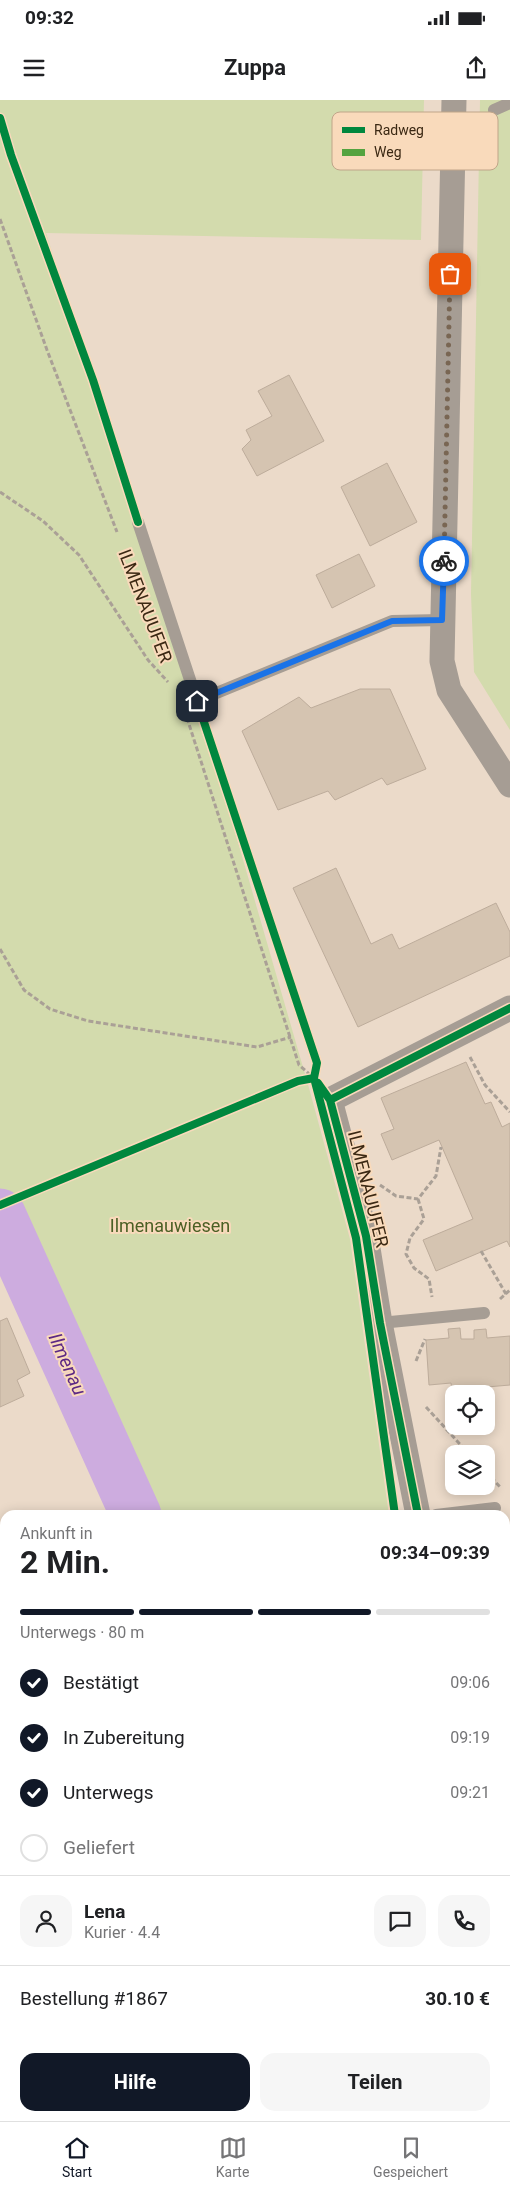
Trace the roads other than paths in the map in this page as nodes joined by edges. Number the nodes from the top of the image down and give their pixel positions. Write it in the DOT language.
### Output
graph roads {
  1 [pos="510,103"];
  2 [pos="494,110"];
  3 [pos="452,170"];
  4 [pos="138,522"];
  5 [pos="442,620"];
  6 [pos="510,785"];
  7 [pos="510,1008"];
  8 [pos="484,1313"];
  9 [pos="380,1323"];
  10 [pos="495,1508"];
  11 [pos="417,1510"];
  12 [pos="478,1510"];
  1 -- 2 [label="lane"];
  3 -- 5 [label="street"];
  4 -- 5 [label="lane"];
  5 -- 6 [label="street"];
  7 -- 9 [label="street, ILMENAUUFER"];
  8 -- 9 [label="lane"];
  9 -- 11 [label="street, ILMENAUUFER"];
  10 -- 12 [label="lane"];
}
